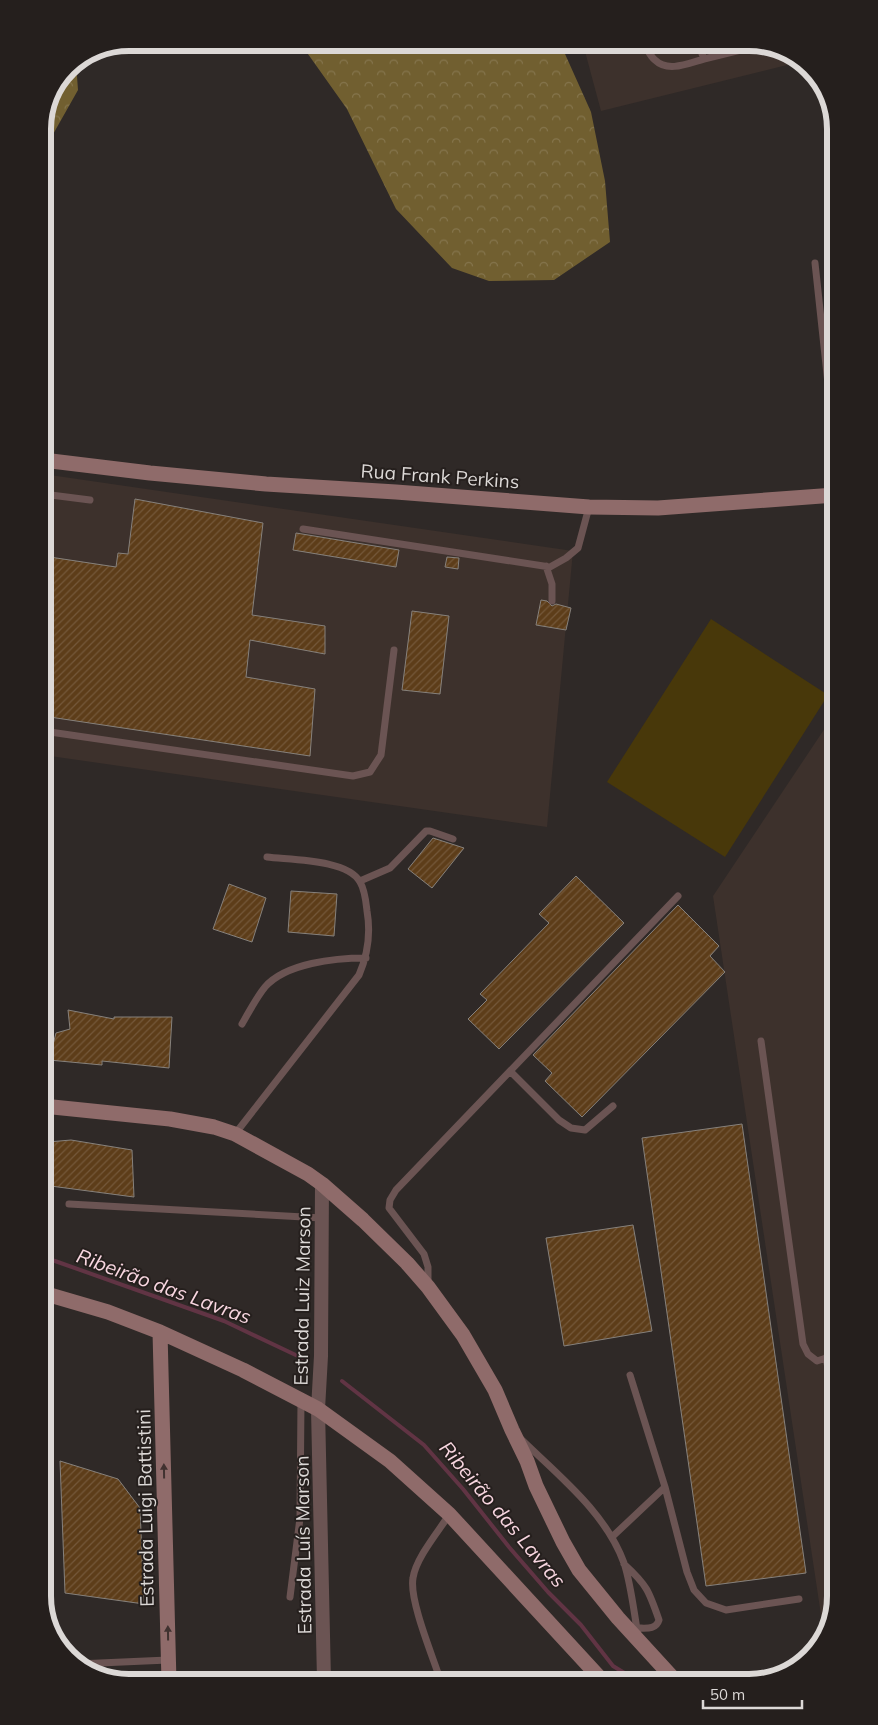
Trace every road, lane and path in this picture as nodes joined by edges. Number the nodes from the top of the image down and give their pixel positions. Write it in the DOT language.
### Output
graph roads {
  1 [pos="649,51"];
  2 [pos="701,51"];
  3 [pos="737,51"];
  4 [pos="704,59"];
  5 [pos="814,263"];
  6 [pos="827,373"];
  7 [pos="51,461"];
  8 [pos="51,495"];
  9 [pos="827,496"];
  10 [pos="90,500"];
  11 [pos="589,507"];
  12 [pos="303,529"];
  13 [pos="546,566"];
  14 [pos="552,601"];
  15 [pos="394,650"];
  16 [pos="51,732"];
  17 [pos="453,839"];
  18 [pos="266,857"];
  19 [pos="360,881"];
  20 [pos="678,896"];
  21 [pos="366,958"];
  22 [pos="242,1024"];
  23 [pos="761,1041"];
  24 [pos="510,1071"];
  25 [pos="613,1106"];
  26 [pos="51,1107"];
  27 [pos="235,1134"];
  28 [pos="322,1184"];
  29 [pos="69,1204"];
  30 [pos="322,1218"];
  31 [pos="428,1287"];
  32 [pos="51,1296"];
  33 [pos="160,1332"];
  34 [pos="826,1358"];
  35 [pos="827,1362"];
  36 [pos="630,1375"];
  37 [pos="301,1400"];
  38 [pos="318,1409"];
  39 [pos="512,1430"];
  40 [pos="666,1487"];
  41 [pos="449,1514"];
  42 [pos="612,1537"];
  43 [pos="624,1564"];
  44 [pos="290,1597"];
  45 [pos="799,1599"];
  46 [pos="638,1635"];
  47 [pos="168,1660"];
  48 [pos="90,1663"];
  49 [pos="169,1674"];
  50 [pos="324,1674"];
  51 [pos="438,1674"];
  52 [pos="596,1674"];
  53 [pos="670,1674"];
  1 -- 4 [label="lane"];
  2 -- 4 [label="lane"];
  3 -- 4 [label="lane"];
  5 -- 6 [label="lane"];
  7 -- 11 [label="street, Rua Frank Perkins"];
  8 -- 10 [label="lane"];
  9 -- 11 [label="street, Rua Frank Perkins"];
  11 -- 13 [label="lane"];
  12 -- 13 [label="lane"];
  13 -- 14 [label="lane"];
  15 -- 16 [label="lane"];
  17 -- 19 [label="lane"];
  18 -- 19 [label="lane"];
  19 -- 21 [label="lane"];
  20 -- 24 [label="lane"];
  21 -- 22 [label="lane"];
  21 -- 27 [label="lane"];
  23 -- 34 [label="lane"];
  24 -- 25 [label="lane"];
  24 -- 31 [label="lane"];
  26 -- 27 [label="street"];
  27 -- 28 [label="street"];
  28 -- 30 [label="street, Estrada Luiz Marson"];
  28 -- 31 [label="street"];
  29 -- 30 [label="lane"];
  30 -- 38 [label="street, Estrada Luiz Marson"];
  31 -- 39 [label="street"];
  32 -- 33 [label="street"];
  33 -- 37 [label="street"];
  47 -- 33 [label="street, Estrada Luigi Battistini, one-way"];
  34 -- 35 [label="lane"];
  36 -- 40 [label="lane"];
  37 -- 38 [label="street"];
  37 -- 44 [label="lane"];
  38 -- 41 [label="street"];
  38 -- 50 [label="street, Estrada Luís Marson"];
  39 -- 42 [label="lane"];
  39 -- 46 [label="street"];
  40 -- 42 [label="lane"];
  40 -- 45 [label="lane"];
  41 -- 51 [label="lane"];
  41 -- 52 [label="street"];
  42 -- 43 [label="lane"];
  43 -- 46 [label="lane"];
  43 -- 46 [label="lane"];
  46 -- 53 [label="street"];
  47 -- 48 [label="lane"];
  47 -- 49 [label="street, Estrada Luigi Battistini"];
}
